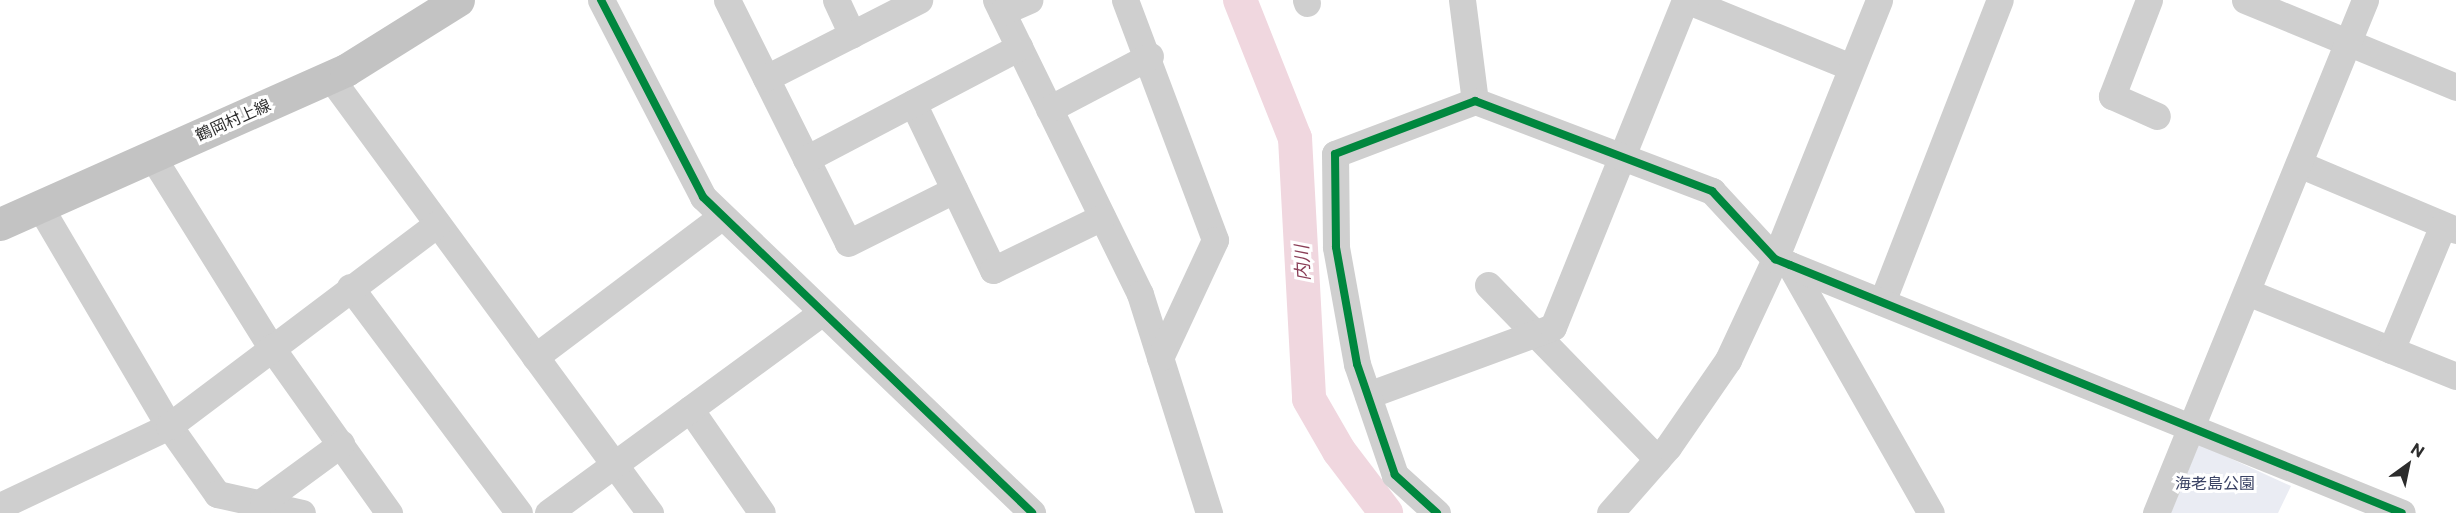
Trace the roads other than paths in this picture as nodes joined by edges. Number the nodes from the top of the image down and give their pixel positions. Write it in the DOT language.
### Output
graph roads {
  1 [pos="458,0"];
  2 [pos="601,0"];
  3 [pos="727,0"];
  4 [pos="836,0"];
  5 [pos="919,0"];
  6 [pos="1029,0"];
  7 [pos="1125,0"];
  8 [pos="1462,0"];
  9 [pos="1686,0"];
  10 [pos="1879,0"];
  11 [pos="2000,0"];
  12 [pos="2149,0"];
  13 [pos="2245,0"];
  14 [pos="2365,0"];
  15 [pos="999,6"];
  16 [pos="852,34"];
  17 [pos="2347,43"];
  18 [pos="1019,47"];
  19 [pos="1150,56"];
  20 [pos="1851,67"];
  21 [pos="330,77"];
  22 [pos="766,78"];
  23 [pos="2456,87"];
  24 [pos="1475,101"];
  25 [pos="912,103"];
  26 [pos="1049,109"];
  27 [pos="2157,116"];
  28 [pos="152,156"];
  29 [pos="1621,157"];
  30 [pos="806,159"];
  31 [pos="2299,164"];
  32 [pos="954,190"];
  33 [pos="40,207"];
  34 [pos="722,216"];
  35 [pos="1102,217"];
  36 [pos="0,224"];
  37 [pos="437,224"];
  38 [pos="2450,227"];
  39 [pos="1782,262"];
  40 [pos="1488,285"];
  41 [pos="350,287"];
  42 [pos="2247,292"];
  43 [pos="1882,302"];
  44 [pos="820,314"];
  45 [pos="1536,335"];
  46 [pos="271,347"];
  47 [pos="2391,350"];
  48 [pos="535,357"];
  49 [pos="1160,358"];
  50 [pos="2456,376"];
  51 [pos="1368,395"];
  52 [pos="690,409"];
  53 [pos="169,426"];
  54 [pos="2192,428"];
  55 [pos="340,444"];
  56 [pos="1657,459"];
  57 [pos="614,465"];
  58 [pos="263,501"];
  59 [pos="0,506"];
  60 [pos="302,513"];
  61 [pos="389,513"];
  62 [pos="519,513"];
  63 [pos="548,513"];
  64 [pos="650,513"];
  65 [pos="762,513"];
  66 [pos="1032,513"];
  67 [pos="1209,513"];
  68 [pos="1437,513"];
  69 [pos="1610,513"];
  70 [pos="1931,513"];
  71 [pos="2156,513"];
  72 [pos="2402,513"];
  1 -- 21 [label="main road, 鶴岡村上線"];
  2 -- 34 [label="street"];
  3 -- 22 [label="street"];
  4 -- 16 [label="street"];
  5 -- 16 [label="street"];
  6 -- 15 [label="street"];
  7 -- 19 [label="street"];
  8 -- 24 [label="street"];
  9 -- 20 [label="street"];
  9 -- 29 [label="street"];
  10 -- 20 [label="street"];
  11 -- 43 [label="street"];
  12 -- 27 [label="street"];
  13 -- 17 [label="street"];
  14 -- 17 [label="street"];
  15 -- 18 [label="street"];
  16 -- 22 [label="street"];
  17 -- 23 [label="street"];
  17 -- 31 [label="street"];
  18 -- 25 [label="street"];
  18 -- 26 [label="street"];
  19 -- 26 [label="street"];
  19 -- 49 [label="street"];
  20 -- 39 [label="street"];
  21 -- 28 [label="main road, 鶴岡村上線"];
  21 -- 37 [label="street"];
  22 -- 30 [label="street"];
  24 -- 29 [label="street"];
  24 -- 51 [label="street"];
  25 -- 30 [label="street"];
  25 -- 32 [label="street"];
  26 -- 35 [label="street"];
  28 -- 33 [label="main road, 鶴岡村上線"];
  28 -- 46 [label="street"];
  29 -- 39 [label="street"];
  29 -- 45 [label="street"];
  30 -- 32 [label="street"];
  31 -- 38 [label="street"];
  31 -- 42 [label="street"];
  32 -- 35 [label="street"];
  33 -- 36 [label="main road, 鶴岡村上線"];
  33 -- 53 [label="street"];
  34 -- 44 [label="street"];
  34 -- 48 [label="street"];
  35 -- 49 [label="street"];
  37 -- 41 [label="street"];
  37 -- 48 [label="street"];
  38 -- 47 [label="street"];
  39 -- 43 [label="street"];
  39 -- 56 [label="street"];
  39 -- 70 [label="street"];
  40 -- 45 [label="street"];
  41 -- 46 [label="street"];
  41 -- 62 [label="street"];
  42 -- 47 [label="street"];
  42 -- 54 [label="street"];
  43 -- 54 [label="street"];
  44 -- 52 [label="street"];
  44 -- 66 [label="street"];
  45 -- 51 [label="street"];
  45 -- 56 [label="street"];
  46 -- 53 [label="street"];
  46 -- 55 [label="street"];
  47 -- 50 [label="street"];
  48 -- 57 [label="street"];
  49 -- 67 [label="street"];
  51 -- 68 [label="street"];
  52 -- 57 [label="street"];
  52 -- 65 [label="street"];
  53 -- 58 [label="street"];
  53 -- 59 [label="street"];
  54 -- 71 [label="street"];
  54 -- 72 [label="street"];
  55 -- 58 [label="street"];
  55 -- 61 [label="street"];
  56 -- 69 [label="street"];
  57 -- 63 [label="street"];
  57 -- 64 [label="street"];
  58 -- 60 [label="street"];
}
